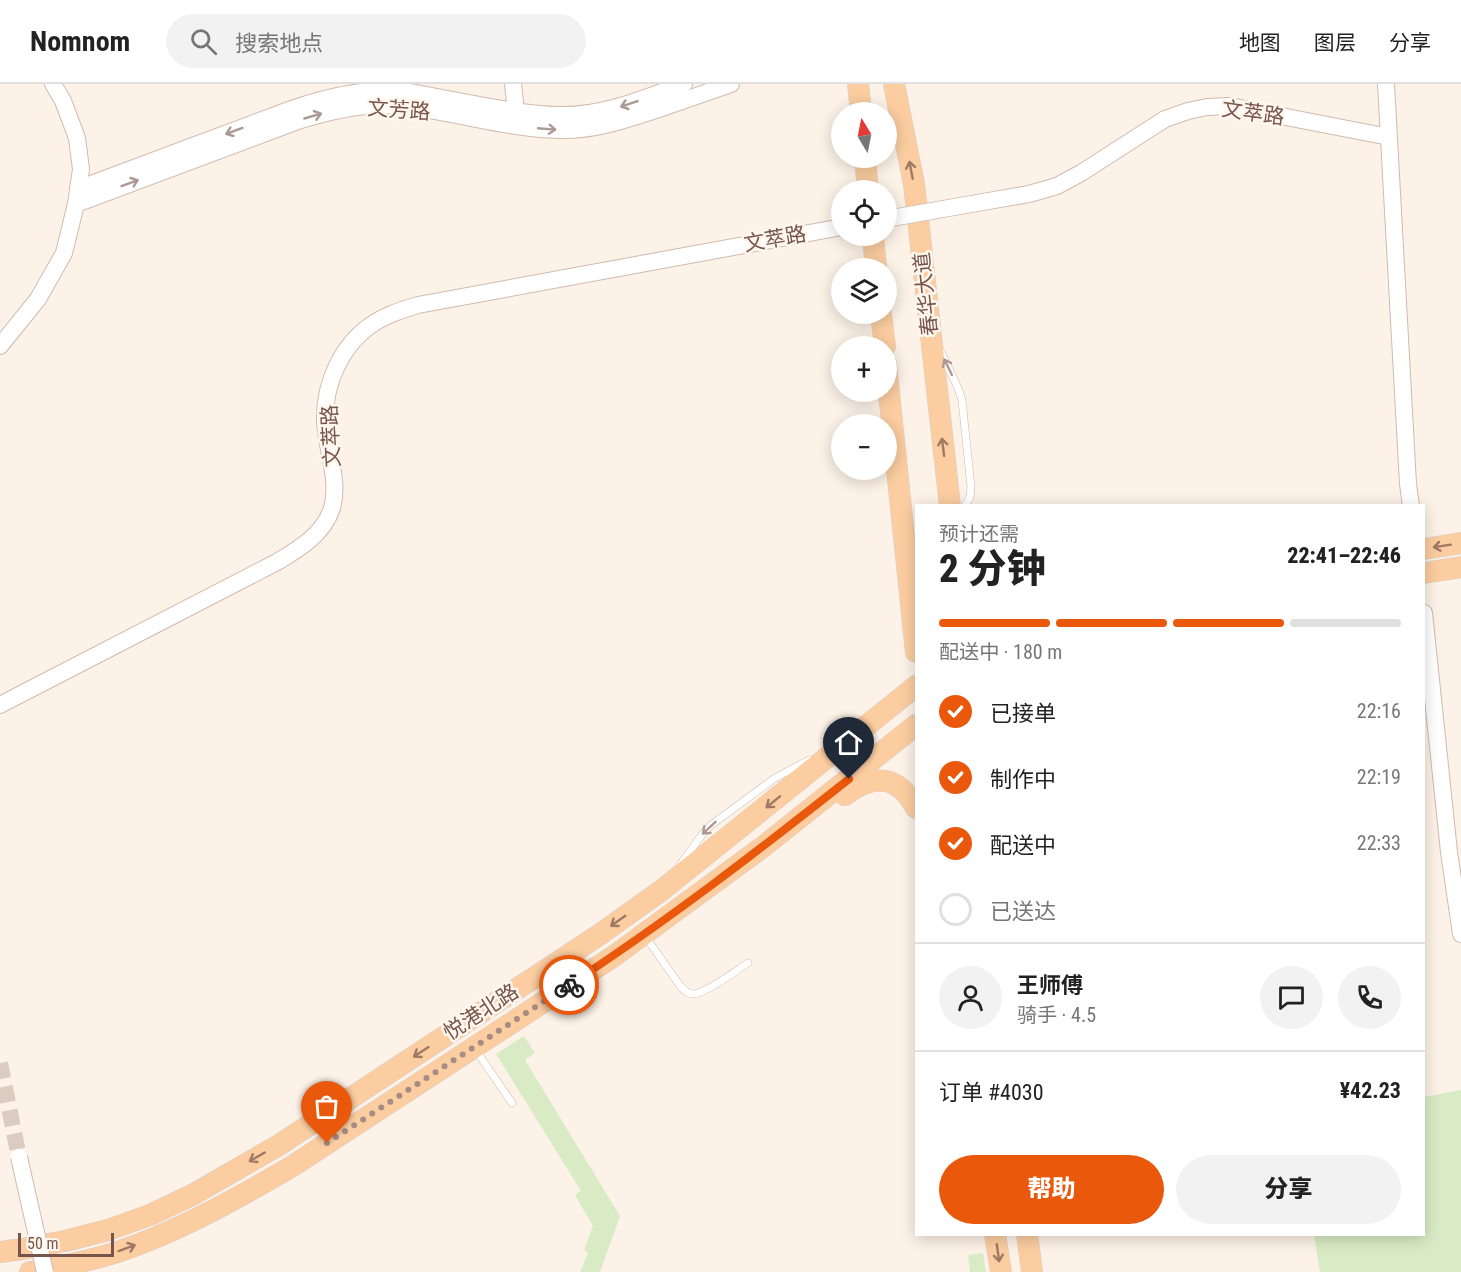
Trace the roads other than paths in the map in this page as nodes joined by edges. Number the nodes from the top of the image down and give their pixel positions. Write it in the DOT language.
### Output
graph roads {
  1 [pos="53,84"];
  2 [pos="513,84"];
  3 [pos="684,84"];
  4 [pos="730,84"];
  5 [pos="894,84"];
  6 [pos="900,84"];
  7 [pos="1386,84"];
  8 [pos="517,119"];
  9 [pos="902,122"];
  10 [pos="1389,137"];
  11 [pos="77,196"];
  12 [pos="897,217"];
  13 [pos="831,228"];
  14 [pos="930,329"];
  15 [pos="0,346"];
  16 [pos="890,402"];
  17 [pos="950,504"];
  18 [pos="966,504"];
  19 [pos="1411,504"];
  20 [pos="903,520"];
  21 [pos="1461,543"];
  22 [pos="915,545"];
  23 [pos="1425,549"];
  24 [pos="1461,567"];
  25 [pos="1425,573"];
  26 [pos="1425,627"];
  27 [pos="915,642"];
  28 [pos="915,687"];
  29 [pos="0,705"];
  30 [pos="915,726"];
  31 [pos="915,806"];
  32 [pos="764,846"];
  33 [pos="644,934"];
  34 [pos="1461,934"];
  35 [pos="748,963"];
  36 [pos="474,1047"];
  37 [pos="512,1103"];
  38 [pos="19,1157"];
  39 [pos="995,1236"];
  40 [pos="1027,1236"];
  41 [pos="0,1252"];
  42 [pos="30,1272"];
  43 [pos="45,1272"];
  44 [pos="1001,1272"];
  45 [pos="1032,1272"];
  1 -- 11 [label="street"];
  2 -- 8 [label="street"];
  3 -- 8 [label="street, 文芳路, one-way"];
  8 -- 4 [label="street, 文芳路, one-way"];
  5 -- 9 [label="main road, 春华大道"];
  6 -- 9 [label="street"];
  7 -- 10 [label="street"];
  8 -- 11 [label="street, 文芳路"];
  14 -- 9 [label="main road, 春华大道, one-way"];
  10 -- 12 [label="street, 文萃路, bridge"];
  10 -- 19 [label="street"];
  11 -- 15 [label="street"];
  13 -- 29 [label="street, 文萃路"];
  17 -- 14 [label="main road, 春华大道, one-way"];
  18 -- 14 [label="lane, one-way"];
  16 -- 20 [label="main road"];
  20 -- 22 [label="main road"];
  20 -- 27 [label="main road"];
  21 -- 23 [label="main road, one-way"];
  24 -- 25 [label="main road"];
  26 -- 34 [label="street"];
  28 -- 41 [label="main road, 悦港北路, one-way"];
  30 -- 32 [label="main road, 悦港北路"];
  31 -- 32 [label="main road"];
  32 -- 33 [label="main road, 悦港北路"];
  33 -- 35 [label="lane"];
  33 -- 36 [label="main road, 悦港北路"];
  36 -- 37 [label="lane"];
  42 -- 36 [label="main road, 悦港北路, one-way"];
  38 -- 43 [label="street, bridge"];
  39 -- 44 [label="main road, one-way"];
  40 -- 45 [label="main road"];
}
